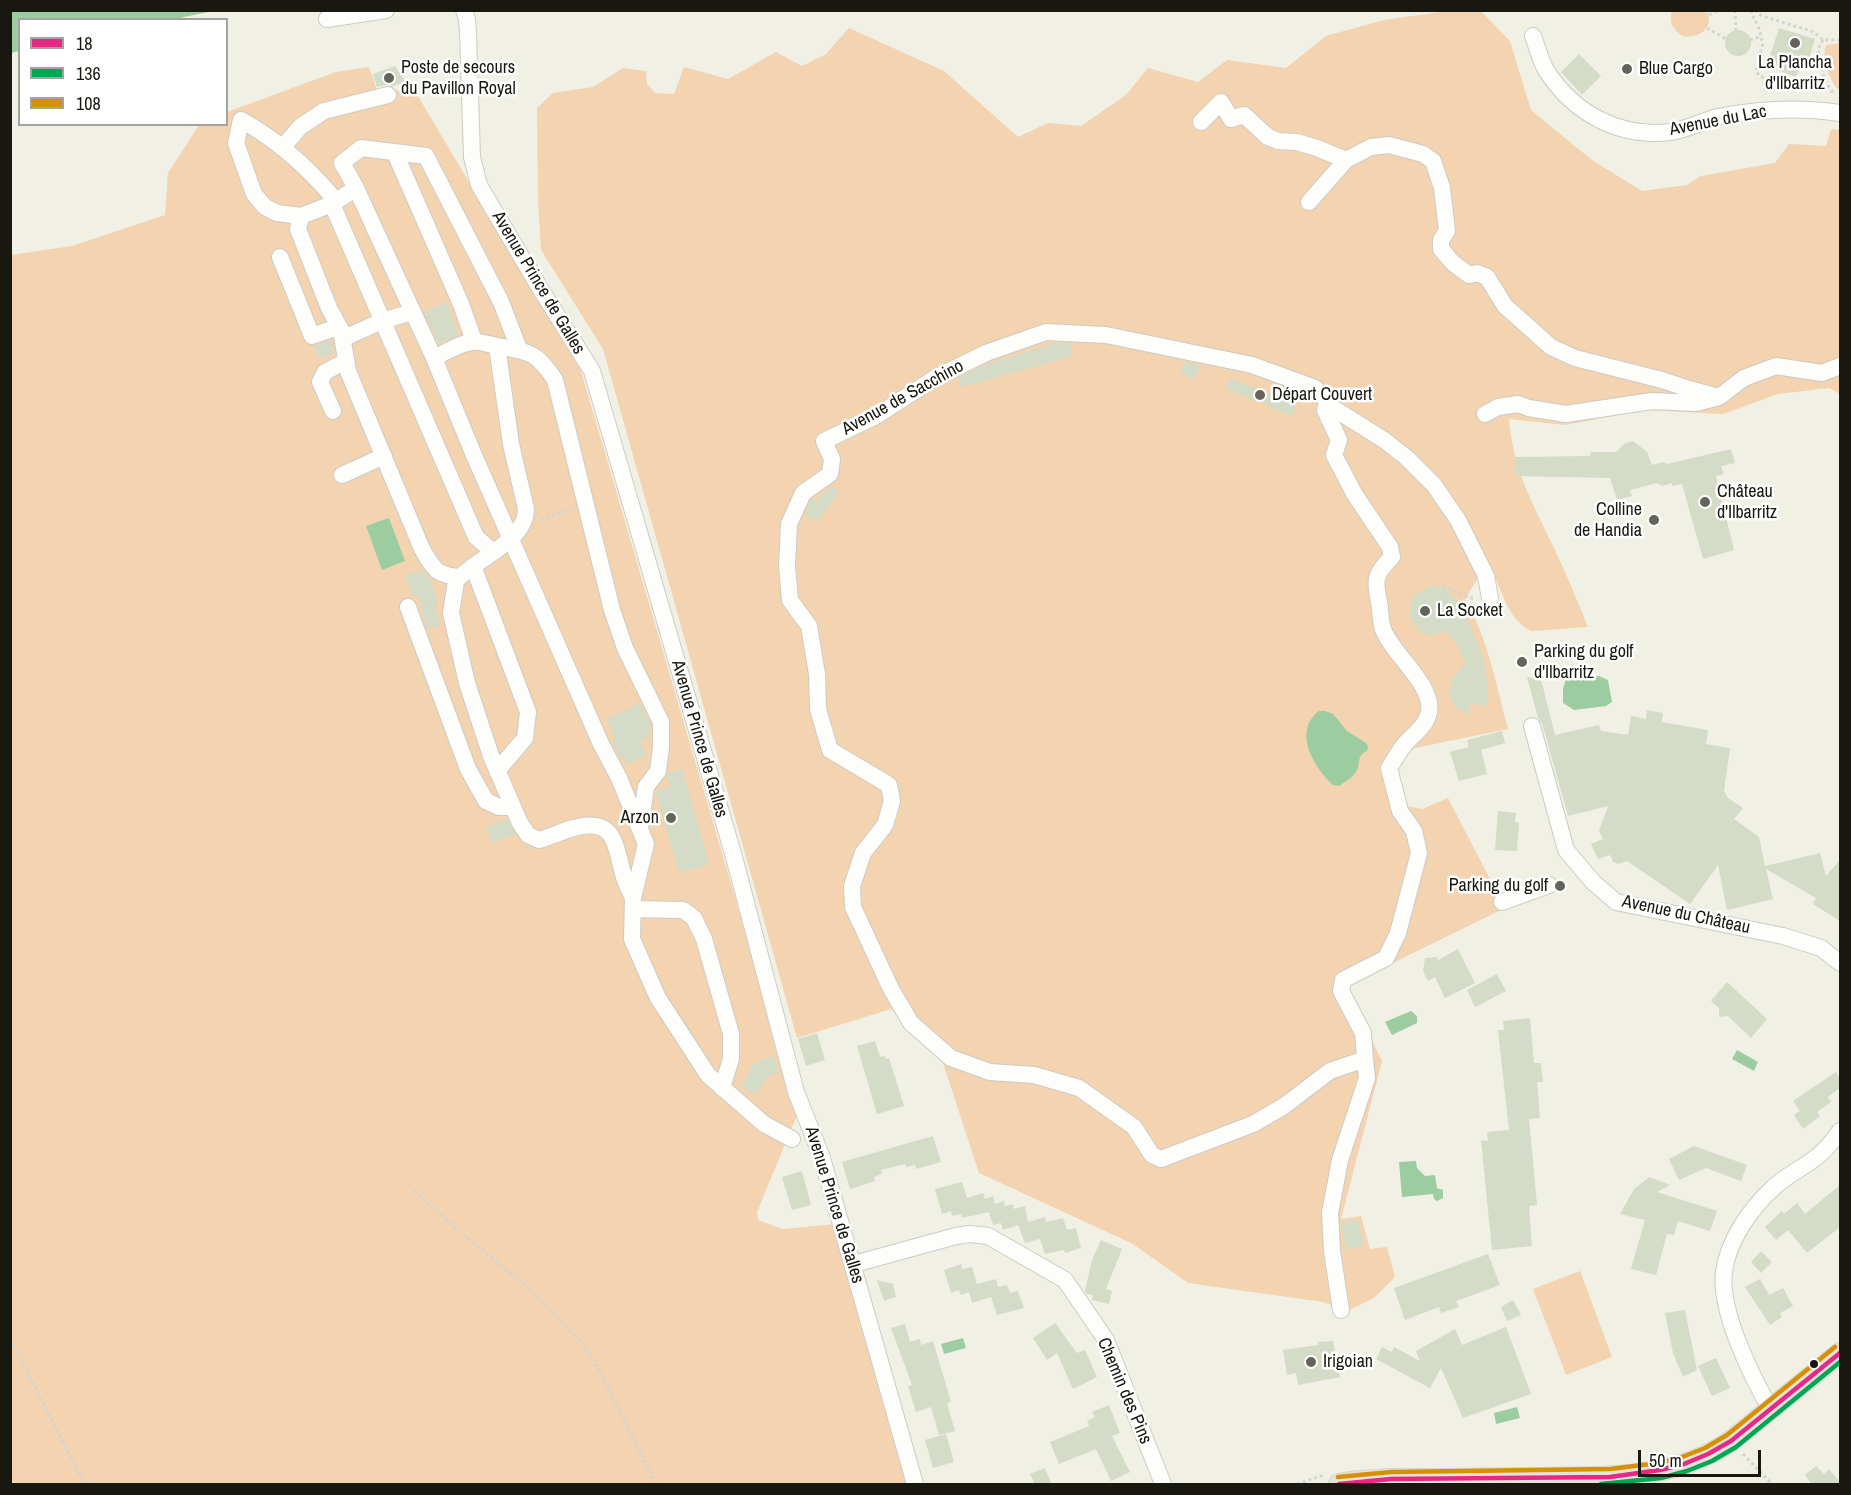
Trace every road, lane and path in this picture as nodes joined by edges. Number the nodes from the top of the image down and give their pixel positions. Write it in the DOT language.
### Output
graph roads {
  1 [pos="386,10"];
  2 [pos="464,10"];
  3 [pos="1726,10"];
  4 [pos="1735,10"];
  5 [pos="1753,10"];
  6 [pos="1834,10"];
  7 [pos="1840,14"];
  8 [pos="1709,15"];
  9 [pos="327,19"];
  10 [pos="1707,28"];
  11 [pos="1736,30"];
  12 [pos="1533,36"];
  13 [pos="1760,37"];
  14 [pos="1726,39"];
  15 [pos="1750,40"];
  16 [pos="1823,40"];
  17 [pos="1840,40"];
  18 [pos="388,95"];
  19 [pos="1840,97"];
  20 [pos="1768,111"];
  21 [pos="1840,113"];
  22 [pos="1201,122"];
  23 [pos="282,148"];
  24 [pos="395,153"];
  25 [pos="1346,160"];
  26 [pos="356,188"];
  27 [pos="1309,202"];
  28 [pos="332,204"];
  29 [pos="301,216"];
  30 [pos="280,257"];
  31 [pos="412,312"];
  32 [pos="382,321"];
  33 [pos="343,334"];
  34 [pos="474,342"];
  35 [pos="496,346"];
  36 [pos="519,349"];
  37 [pos="434,358"];
  38 [pos="346,361"];
  39 [pos="1840,366"];
  40 [pos="1719,397"];
  41 [pos="1328,402"];
  42 [pos="333,411"];
  43 [pos="1485,414"];
  44 [pos="384,456"];
  45 [pos="342,475"];
  46 [pos="586,504"];
  47 [pos="522,526"];
  48 [pos="512,540"];
  49 [pos="492,552"];
  50 [pos="466,572"];
  51 [pos="453,597"];
  52 [pos="1469,598"];
  53 [pos="1490,598"];
  54 [pos="409,609"];
  55 [pos="1441,617"];
  56 [pos="1532,726"];
  57 [pos="497,771"];
  58 [pos="618,775"];
  59 [pos="646,787"];
  60 [pos="513,807"];
  61 [pos="640,828"];
  62 [pos="1549,885"];
  63 [pos="1502,902"];
  64 [pos="633,904"];
  65 [pos="1840,963"];
  66 [pos="1365,1059"];
  67 [pos="722,1088"];
  68 [pos="1840,1131"];
  69 [pos="822,1158"];
  70 [pos="414,1190"];
  71 [pos="854,1264"];
  72 [pos="1341,1310"];
  73 [pos="10,1339"];
  74 [pos="1840,1353"];
  75 [pos="1771,1410"];
  76 [pos="1731,1442"];
  77 [pos="1332,1480"];
  78 [pos="1448,1482"];
  79 [pos="88,1485"];
  80 [pos="656,1485"];
  81 [pos="915,1485"];
  82 [pos="1163,1485"];
  83 [pos="1297,1485"];
  84 [pos="1772,1485"];
  1 -- 9 [label="street"];
  2 -- 69 [label="street, Avenue Prince de Galles"];
  3 -- 8 [label="path"];
  4 -- 11 [label="path"];
  5 -- 13 [label="path"];
  5 -- 16 [label="path"];
  6 -- 7 [label="path"];
  10 -- 14 [label="path"];
  12 -- 20 [label="street, Avenue du Lac"];
  13 -- 15 [label="path"];
  13 -- 20 [label="path"];
  16 -- 17 [label="path"];
  16 -- 19 [label="path"];
  18 -- 23 [label="street"];
  20 -- 21 [label="street, Avenue du Lac"];
  22 -- 25 [label="street"];
  23 -- 28 [label="street"];
  23 -- 29 [label="street"];
  24 -- 26 [label="street"];
  24 -- 34 [label="street"];
  24 -- 36 [label="street"];
  25 -- 27 [label="street"];
  25 -- 40 [label="street"];
  26 -- 28 [label="street"];
  26 -- 31 [label="street"];
  28 -- 29 [label="street"];
  28 -- 32 [label="street"];
  29 -- 33 [label="street"];
  30 -- 33 [label="street"];
  31 -- 32 [label="street"];
  31 -- 37 [label="street"];
  32 -- 33 [label="street"];
  32 -- 49 [label="street"];
  33 -- 38 [label="street"];
  34 -- 35 [label="street"];
  34 -- 37 [label="street"];
  35 -- 36 [label="street"];
  35 -- 47 [label="street"];
  36 -- 46 [label="street"];
  37 -- 48 [label="street"];
  38 -- 42 [label="street"];
  38 -- 44 [label="street"];
  39 -- 40 [label="street"];
  40 -- 43 [label="street"];
  41 -- 53 [label="street, Avenue de Sacchino"];
  41 -- 66 [label="street"];
  41 -- 66 [label="street, Avenue de Sacchino"];
  44 -- 45 [label="street"];
  44 -- 50 [label="street"];
  46 -- 47 [label="path"];
  46 -- 59 [label="street"];
  47 -- 48 [label="street"];
  48 -- 49 [label="street"];
  48 -- 58 [label="street"];
  49 -- 50 [label="street"];
  50 -- 51 [label="street"];
  50 -- 57 [label="street"];
  51 -- 54 [label="path"];
  51 -- 57 [label="street"];
  52 -- 55 [label="path"];
  54 -- 60 [label="street"];
  56 -- 65 [label="street, Avenue du Château"];
  57 -- 60 [label="street"];
  58 -- 59 [label="street"];
  58 -- 61 [label="street"];
  59 -- 61 [label="street"];
  60 -- 64 [label="street"];
  61 -- 64 [label="street"];
  62 -- 63 [label="street"];
  64 -- 67 [label="street"];
  64 -- 67 [label="street"];
  66 -- 72 [label="street"];
  67 -- 69 [label="street"];
  68 -- 75 [label="street"];
  69 -- 71 [label="street, Avenue Prince de Galles"];
  70 -- 80 [label="path"];
  71 -- 81 [label="street, Avenue Prince de Galles"];
  71 -- 82 [label="street, Chemin des Pins"];
  73 -- 79 [label="path"];
  74 -- 75 [label="main road"];
  75 -- 76 [label="main road"];
  76 -- 78 [label="main road"];
  76 -- 84 [label="path"];
  77 -- 78 [label="main road"];
  77 -- 83 [label="path"];
}
